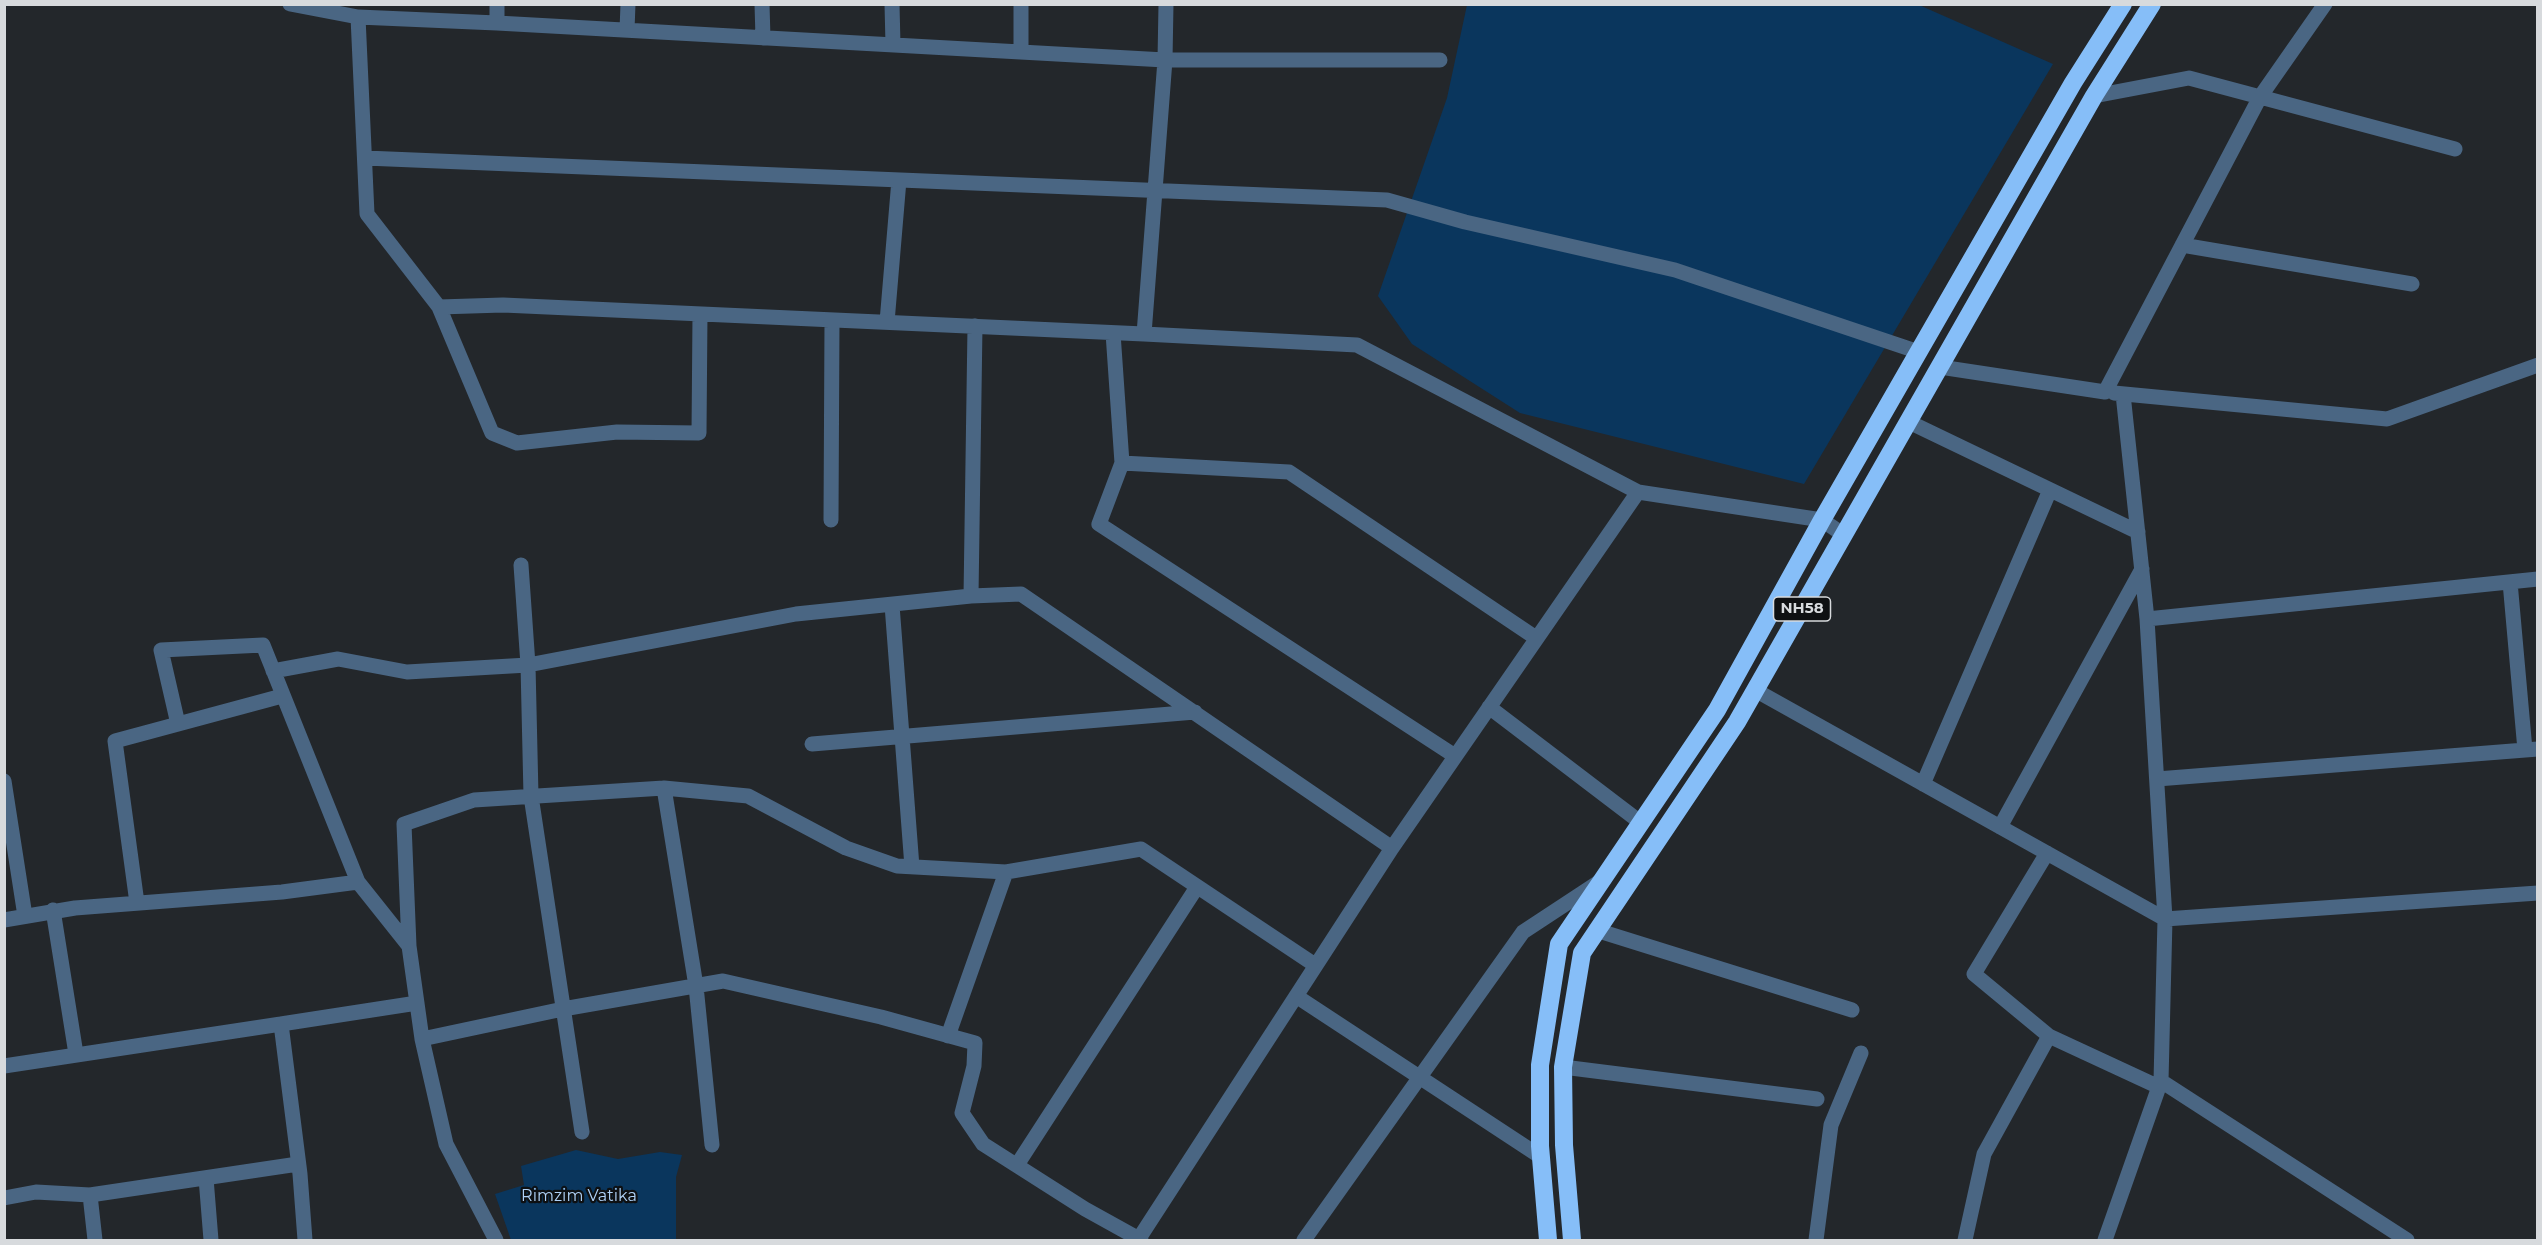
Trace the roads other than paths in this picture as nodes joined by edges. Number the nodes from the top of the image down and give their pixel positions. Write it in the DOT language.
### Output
graph roads {
  1 [pos="290,4"];
  2 [pos="496,4"];
  3 [pos="627,4"];
  4 [pos="762,4"];
  5 [pos="892,4"];
  6 [pos="1021,4"];
  7 [pos="1166,4"];
  8 [pos="2123,4"];
  9 [pos="2152,4"];
  10 [pos="2325,4"];
  11 [pos="358,16"];
  12 [pos="497,23"];
  13 [pos="627,30"];
  14 [pos="763,38"];
  15 [pos="893,45"];
  16 [pos="1021,52"];
  17 [pos="1165,60"];
  18 [pos="1440,60"];
  19 [pos="2094,96"];
  20 [pos="2260,97"];
  21 [pos="2455,149"];
  22 [pos="365,158"];
  23 [pos="899,180"];
  24 [pos="1155,191"];
  25 [pos="2182,245"];
  26 [pos="2412,284"];
  27 [pos="439,307"];
  28 [pos="702,314"];
  29 [pos="832,320"];
  30 [pos="887,322"];
  31 [pos="975,326"];
  32 [pos="1113,333"];
  33 [pos="1144,334"];
  34 [pos="1919,352"];
  35 [pos="2538,364"];
  36 [pos="1940,367"];
  37 [pos="2105,392"];
  38 [pos="2123,394"];
  39 [pos="1909,422"];
  40 [pos="705,438"];
  41 [pos="1122,463"];
  42 [pos="2050,490"];
  43 [pos="1638,492"];
  44 [pos="831,520"];
  45 [pos="1822,520"];
  46 [pos="2138,532"];
  47 [pos="1844,535"];
  48 [pos="521,565"];
  49 [pos="2142,569"];
  50 [pos="2538,579"];
  51 [pos="2510,582"];
  52 [pos="971,596"];
  53 [pos="892,605"];
  54 [pos="2147,619"];
  55 [pos="1536,638"];
  56 [pos="528,665"];
  57 [pos="273,671"];
  58 [pos="1755,690"];
  59 [pos="282,696"];
  60 [pos="1489,707"];
  61 [pos="1195,712"];
  62 [pos="178,724"];
  63 [pos="903,737"];
  64 [pos="812,744"];
  65 [pos="2531,750"];
  66 [pos="1455,756"];
  67 [pos="2157,779"];
  68 [pos="4,781"];
  69 [pos="1923,784"];
  70 [pos="664,788"];
  71 [pos="531,796"];
  72 [pos="1640,822"];
  73 [pos="2000,827"];
  74 [pos="1392,848"];
  75 [pos="2047,853"];
  76 [pos="912,867"];
  77 [pos="1006,872"];
  78 [pos="358,882"];
  79 [pos="1599,882"];
  80 [pos="1197,887"];
  81 [pos="2538,893"];
  82 [pos="137,903"];
  83 [pos="53,910"];
  84 [pos="25,916"];
  85 [pos="2165,919"];
  86 [pos="4,920"];
  87 [pos="1596,930"];
  88 [pos="409,946"];
  89 [pos="1315,965"];
  90 [pos="696,986"];
  91 [pos="1296,996"];
  92 [pos="417,1003"];
  93 [pos="563,1010"];
  94 [pos="1852,1010"];
  95 [pos="281,1024"];
  96 [pos="948,1036"];
  97 [pos="2049,1036"];
  98 [pos="422,1039"];
  99 [pos="1861,1053"];
  100 [pos="76,1054"];
  101 [pos="4,1066"];
  102 [pos="1563,1067"];
  103 [pos="1419,1078"];
  104 [pos="2160,1084"];
  105 [pos="1817,1099"];
  106 [pos="582,1132"];
  107 [pos="712,1145"];
  108 [pos="1541,1157"];
  109 [pos="298,1164"];
  110 [pos="1017,1165"];
  111 [pos="206,1178"];
  112 [pos="90,1195"];
  113 [pos="4,1198"];
  114 [pos="94,1240"];
  115 [pos="211,1240"];
  116 [pos="305,1240"];
  117 [pos="496,1240"];
  118 [pos="1139,1240"];
  119 [pos="1304,1240"];
  120 [pos="1548,1240"];
  121 [pos="1572,1240"];
  122 [pos="1816,1240"];
  123 [pos="1965,1240"];
  124 [pos="2105,1240"];
  125 [pos="2407,1240"];
  1 -- 11 [label="street"];
  2 -- 12 [label="street"];
  3 -- 13 [label="street"];
  4 -- 14 [label="street"];
  5 -- 15 [label="street"];
  6 -- 16 [label="street"];
  7 -- 17 [label="street"];
  8 -- 34 [label="highway, NH58"];
  9 -- 19 [label="highway, NH58"];
  10 -- 20 [label="street"];
  11 -- 12 [label="street"];
  11 -- 22 [label="street"];
  12 -- 13 [label="street"];
  13 -- 14 [label="street"];
  14 -- 15 [label="street"];
  15 -- 16 [label="street"];
  16 -- 17 [label="street"];
  17 -- 18 [label="street"];
  17 -- 24 [label="street"];
  19 -- 20 [label="street"];
  19 -- 36 [label="highway, NH58"];
  20 -- 21 [label="street"];
  20 -- 25 [label="street"];
  22 -- 23 [label="street"];
  22 -- 27 [label="street"];
  23 -- 24 [label="street"];
  23 -- 30 [label="street"];
  24 -- 33 [label="street"];
  24 -- 34 [label="street"];
  25 -- 26 [label="street"];
  25 -- 37 [label="street"];
  27 -- 28 [label="street"];
  27 -- 28 [label="street"];
  28 -- 29 [label="street"];
  28 -- 40 [label="street"];
  29 -- 30 [label="street"];
  29 -- 44 [label="street"];
  30 -- 31 [label="street"];
  31 -- 32 [label="street"];
  31 -- 52 [label="street"];
  32 -- 33 [label="street"];
  32 -- 41 [label="street"];
  33 -- 43 [label="street"];
  34 -- 45 [label="highway, NH58"];
  35 -- 38 [label="street"];
  36 -- 37 [label="street"];
  36 -- 39 [label="highway, NH58"];
  37 -- 38 [label="street"];
  38 -- 46 [label="street"];
  39 -- 42 [label="street"];
  39 -- 47 [label="highway, NH58"];
  41 -- 55 [label="street"];
  41 -- 66 [label="street"];
  42 -- 46 [label="street"];
  42 -- 69 [label="street"];
  43 -- 45 [label="street"];
  43 -- 55 [label="street"];
  45 -- 47 [label="street"];
  45 -- 72 [label="highway, NH58"];
  46 -- 49 [label="street"];
  47 -- 58 [label="highway, NH58"];
  48 -- 56 [label="street"];
  49 -- 54 [label="street"];
  49 -- 73 [label="street"];
  50 -- 51 [label="street"];
  51 -- 54 [label="street"];
  51 -- 65 [label="street"];
  52 -- 53 [label="street"];
  52 -- 61 [label="street"];
  53 -- 56 [label="street"];
  53 -- 63 [label="street"];
  54 -- 67 [label="street"];
  55 -- 60 [label="street"];
  56 -- 57 [label="street"];
  56 -- 71 [label="street"];
  57 -- 59 [label="street"];
  57 -- 62 [label="street"];
  58 -- 69 [label="street"];
  58 -- 87 [label="highway, NH58"];
  59 -- 62 [label="street"];
  59 -- 78 [label="street"];
  60 -- 66 [label="street"];
  60 -- 72 [label="street"];
  61 -- 63 [label="street"];
  61 -- 74 [label="street"];
  62 -- 82 [label="street"];
  63 -- 64 [label="street"];
  63 -- 76 [label="street"];
  65 -- 67 [label="street"];
  66 -- 74 [label="street"];
  67 -- 85 [label="street"];
  68 -- 84 [label="street"];
  69 -- 73 [label="street"];
  70 -- 71 [label="street"];
  70 -- 76 [label="street"];
  70 -- 90 [label="street"];
  71 -- 88 [label="street"];
  71 -- 93 [label="street"];
  72 -- 79 [label="highway, NH58"];
  73 -- 75 [label="street"];
  74 -- 89 [label="street"];
  75 -- 85 [label="street"];
  75 -- 97 [label="street"];
  76 -- 77 [label="street"];
  77 -- 80 [label="street"];
  77 -- 96 [label="street"];
  78 -- 82 [label="street"];
  78 -- 88 [label="street"];
  79 -- 103 [label="street"];
  79 -- 108 [label="highway, NH58"];
  80 -- 89 [label="street"];
  80 -- 110 [label="street"];
  81 -- 85 [label="street"];
  82 -- 83 [label="street"];
  83 -- 84 [label="street"];
  83 -- 100 [label="street"];
  84 -- 86 [label="street"];
  85 -- 104 [label="street"];
  87 -- 94 [label="street"];
  87 -- 102 [label="highway, NH58"];
  88 -- 92 [label="street"];
  89 -- 91 [label="street"];
  90 -- 93 [label="street"];
  90 -- 96 [label="street"];
  90 -- 107 [label="street"];
  91 -- 103 [label="street"];
  91 -- 118 [label="street"];
  92 -- 95 [label="street"];
  92 -- 98 [label="street"];
  93 -- 98 [label="street"];
  93 -- 106 [label="street"];
  95 -- 100 [label="street"];
  95 -- 109 [label="street"];
  96 -- 110 [label="street"];
  97 -- 104 [label="street"];
  97 -- 123 [label="street"];
  98 -- 117 [label="street"];
  99 -- 122 [label="street"];
  100 -- 101 [label="street"];
  102 -- 105 [label="street"];
  102 -- 121 [label="highway, NH58"];
  103 -- 108 [label="street"];
  103 -- 119 [label="street"];
  104 -- 124 [label="street"];
  104 -- 125 [label="street"];
  108 -- 120 [label="highway, NH58"];
  109 -- 111 [label="street"];
  109 -- 116 [label="street"];
  110 -- 118 [label="street"];
  111 -- 112 [label="street"];
  111 -- 115 [label="street"];
  112 -- 113 [label="street"];
  112 -- 114 [label="street"];
}
